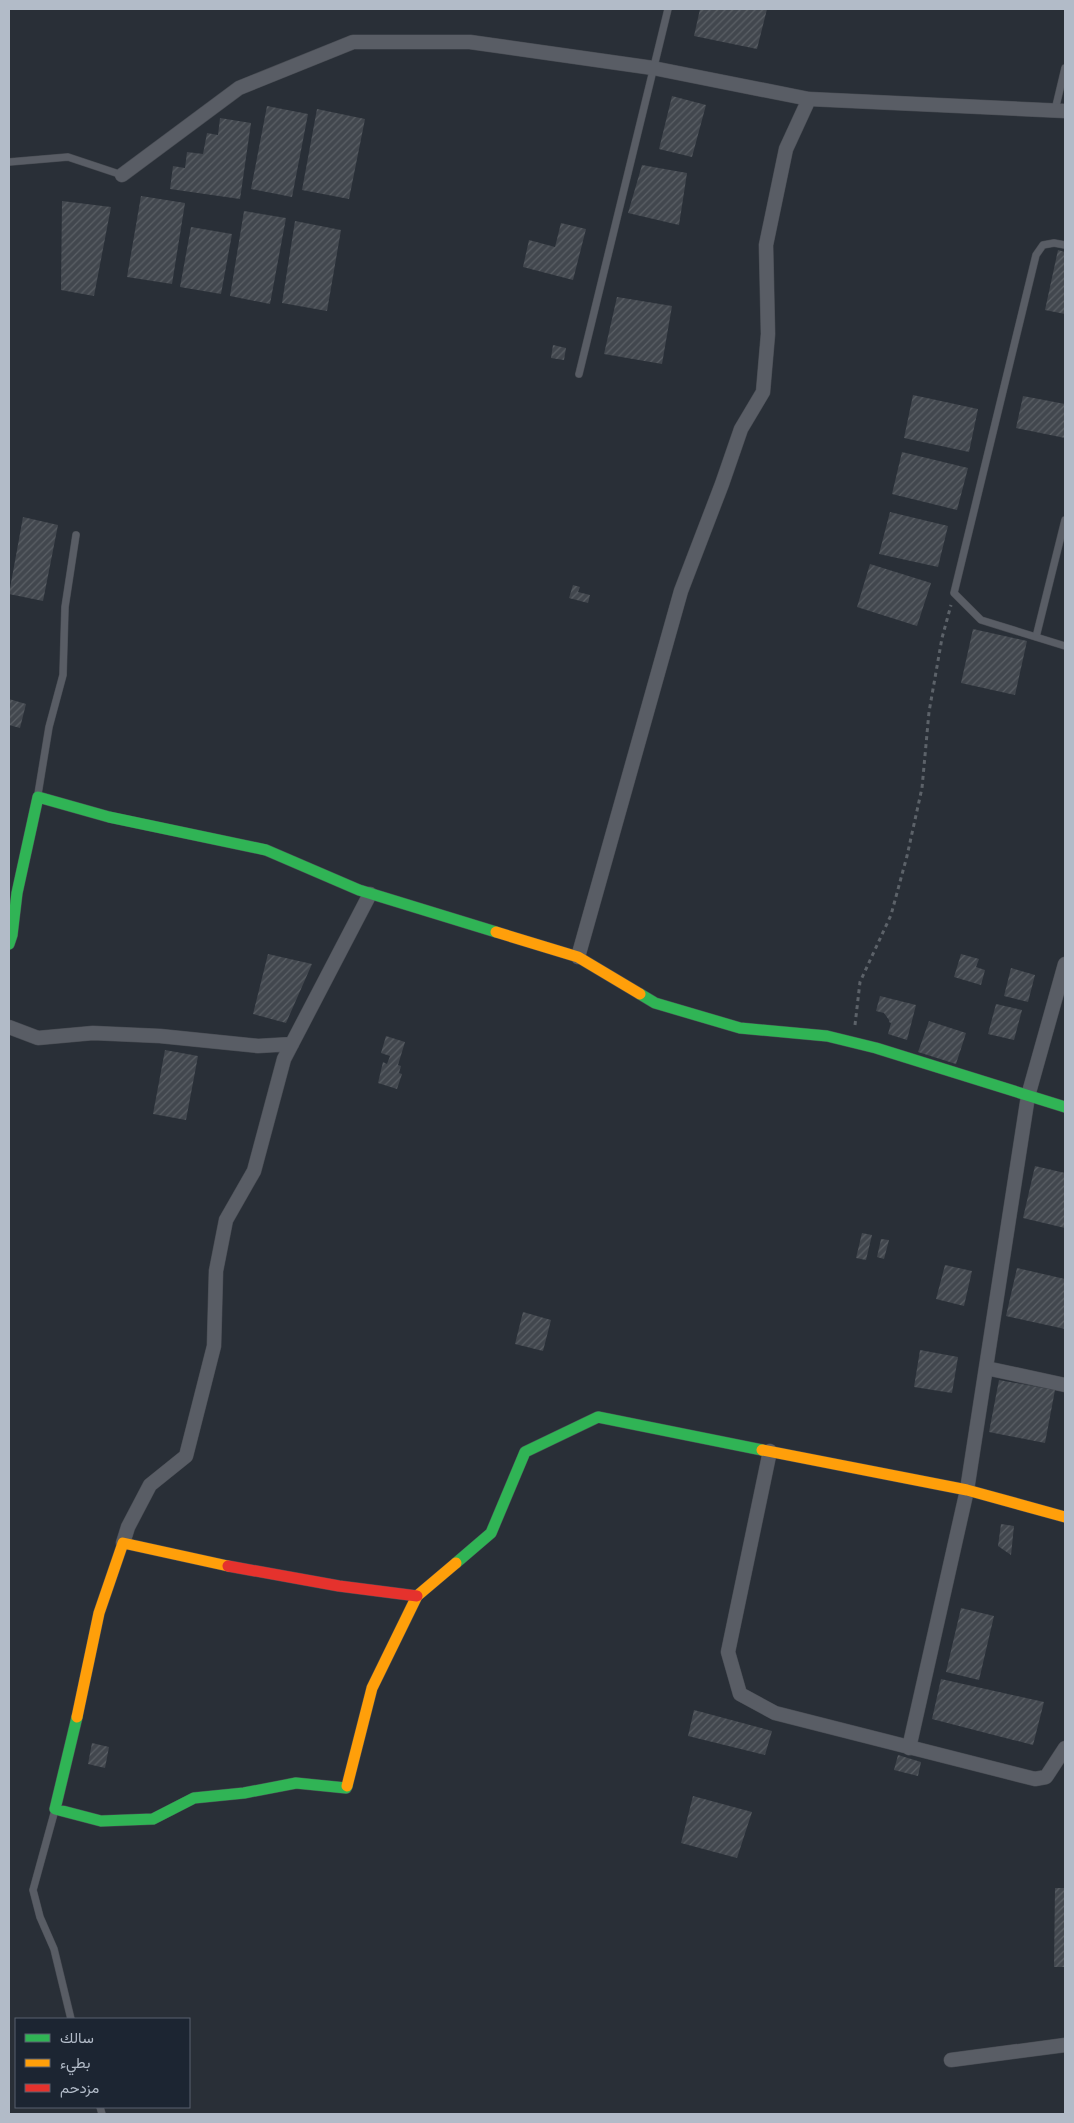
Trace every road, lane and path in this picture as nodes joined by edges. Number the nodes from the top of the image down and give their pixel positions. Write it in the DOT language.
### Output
graph roads {
  1 [pos="668,9"];
  2 [pos="653,68"];
  3 [pos="1065,68"];
  4 [pos="810,99"];
  5 [pos="1060,110"];
  6 [pos="9,162"];
  7 [pos="122,175"];
  8 [pos="1065,245"];
  9 [pos="579,374"];
  10 [pos="1065,520"];
  11 [pos="76,535"];
  12 [pos="954,593"];
  13 [pos="1036,637"];
  14 [pos="1065,646"];
  15 [pos="38,797"];
  16 [pos="370,894"];
  17 [pos="9,944"];
  18 [pos="578,957"];
  19 [pos="1065,964"];
  20 [pos="9,1027"];
  21 [pos="854,1042"];
  22 [pos="292,1044"];
  23 [pos="1028,1096"];
  24 [pos="1065,1107"];
  25 [pos="986,1368"];
  26 [pos="1065,1385"];
  27 [pos="770,1451"];
  28 [pos="967,1490"];
  29 [pos="1065,1517"];
  30 [pos="123,1542"];
  31 [pos="417,1596"];
  32 [pos="909,1748"];
  33 [pos="1065,1748"];
  34 [pos="55,1809"];
  35 [pos="70,2018"];
  36 [pos="1065,2045"];
  37 [pos="951,2060"];
  1 -- 2 [label="lane"];
  2 -- 4 [label="street"];
  2 -- 7 [label="street"];
  2 -- 9 [label="lane"];
  3 -- 5 [label="lane"];
  4 -- 5 [label="street"];
  4 -- 18 [label="street"];
  6 -- 7 [label="lane"];
  8 -- 12 [label="lane"];
  10 -- 13 [label="lane"];
  11 -- 15 [label="lane"];
  12 -- 13 [label="lane"];
  12 -- 21 [label="path"];
  13 -- 14 [label="lane"];
  15 -- 16 [label="street"];
  15 -- 17 [label="street"];
  16 -- 18 [label="street"];
  16 -- 22 [label="street"];
  18 -- 21 [label="street"];
  19 -- 23 [label="street"];
  20 -- 22 [label="street"];
  21 -- 23 [label="street"];
  22 -- 30 [label="street"];
  23 -- 24 [label="street"];
  23 -- 25 [label="street"];
  25 -- 26 [label="street"];
  25 -- 28 [label="street"];
  27 -- 28 [label="street"];
  27 -- 31 [label="street"];
  27 -- 32 [label="street"];
  28 -- 29 [label="street"];
  28 -- 32 [label="street"];
  30 -- 31 [label="street"];
  30 -- 34 [label="street"];
  31 -- 34 [label="street"];
  32 -- 33 [label="street"];
  34 -- 35 [label="lane"];
  36 -- 37 [label="street"];
}
